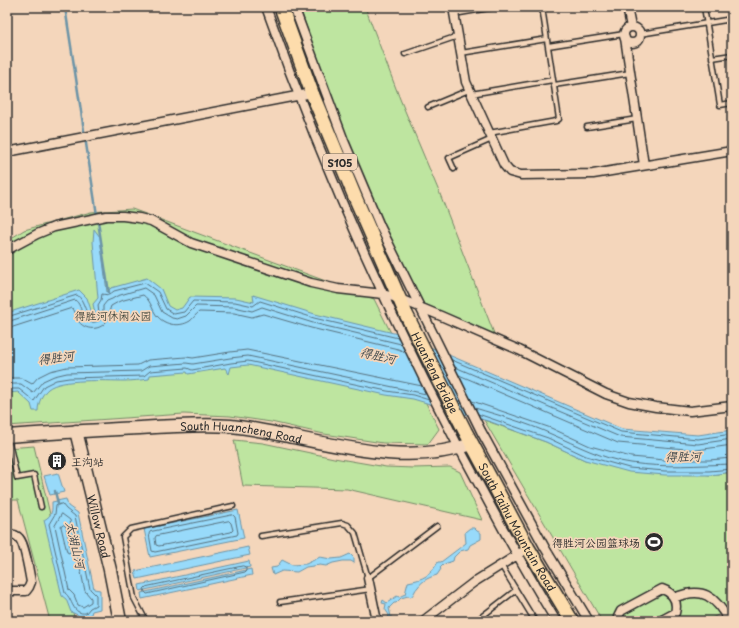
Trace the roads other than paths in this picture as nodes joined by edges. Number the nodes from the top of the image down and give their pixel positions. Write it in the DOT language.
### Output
graph roads {
  1 [pos="266,7"];
  2 [pos="281,7"];
  3 [pos="294,7"];
  4 [pos="495,7"];
  5 [pos="542,7"];
  6 [pos="627,7"];
  7 [pos="704,7"];
  8 [pos="454,11"];
  9 [pos="732,19"];
  10 [pos="706,23"];
  11 [pos="631,27"];
  12 [pos="640,34"];
  13 [pos="458,36"];
  14 [pos="625,36"];
  15 [pos="546,39"];
  16 [pos="548,46"];
  17 [pos="461,53"];
  18 [pos="405,54"];
  19 [pos="732,55"];
  20 [pos="712,58"];
  21 [pos="630,73"];
  22 [pos="553,80"];
  23 [pos="554,86"];
  24 [pos="470,92"];
  25 [pos="312,93"];
  26 [pos="732,103"];
  27 [pos="428,107"];
  28 [pos="638,119"];
  29 [pos="587,126"];
  30 [pos="490,136"];
  31 [pos="732,151"];
  32 [pos="7,152"];
  33 [pos="644,165"];
  34 [pos="454,169"];
  35 [pos="7,250"];
  36 [pos="383,294"];
  37 [pos="400,300"];
  38 [pos="420,308"];
  39 [pos="732,406"];
  40 [pos="76,431"];
  41 [pos="465,431"];
  42 [pos="7,436"];
  43 [pos="472,444"];
  44 [pos="459,449"];
  45 [pos="41,506"];
  46 [pos="233,506"];
  47 [pos="437,526"];
  48 [pos="7,534"];
  49 [pos="261,536"];
  50 [pos="523,552"];
  51 [pos="501,565"];
  52 [pos="368,578"];
  53 [pos="371,589"];
  54 [pos="516,590"];
  55 [pos="7,591"];
  56 [pos="674,598"];
  57 [pos="280,602"];
  58 [pos="120,621"];
  59 [pos="146,621"];
  60 [pos="377,621"];
  61 [pos="422,621"];
  62 [pos="476,621"];
  63 [pos="535,621"];
  64 [pos="556,621"];
  65 [pos="572,621"];
  66 [pos="589,621"];
  67 [pos="619,621"];
  68 [pos="660,621"];
  69 [pos="730,621"];
  1 -- 36 [label="street"];
  2 -- 25 [label="main road, S105"];
  3 -- 38 [label="street"];
  4 -- 8 [label="lane"];
  5 -- 15 [label="lane"];
  6 -- 11 [label="street"];
  7 -- 10 [label="lane"];
  8 -- 13 [label="street"];
  9 -- 10 [label="lane"];
  10 -- 12 [label="lane"];
  10 -- 20 [label="lane"];
  11 -- 12 [label="street"];
  11 -- 14 [label="street"];
  12 -- 14 [label="street"];
  13 -- 17 [label="street"];
  13 -- 18 [label="lane"];
  14 -- 16 [label="lane"];
  14 -- 21 [label="street"];
  15 -- 16 [label="lane"];
  15 -- 17 [label="lane"];
  16 -- 22 [label="lane"];
  17 -- 24 [label="street"];
  19 -- 20 [label="lane"];
  20 -- 26 [label="lane"];
  21 -- 23 [label="lane"];
  21 -- 28 [label="street"];
  22 -- 23 [label="lane"];
  22 -- 24 [label="lane"];
  23 -- 30 [label="lane"];
  24 -- 27 [label="lane"];
  24 -- 30 [label="street"];
  25 -- 32 [label="street"];
  25 -- 37 [label="main road, S105"];
  28 -- 29 [label="lane"];
  28 -- 33 [label="street"];
  30 -- 33 [label="street"];
  30 -- 34 [label="lane"];
  31 -- 33 [label="street"];
  35 -- 36 [label="street"];
  36 -- 37 [label="street"];
  36 -- 44 [label="street"];
  37 -- 38 [label="street"];
  37 -- 41 [label="main road, Huanfeng Bridge / S105"];
  38 -- 39 [label="street"];
  38 -- 66 [label="street"];
  40 -- 42 [label="main road, South Huancheng Road"];
  40 -- 44 [label="main road, South Huancheng Road"];
  40 -- 58 [label="main road, Willow Road"];
  41 -- 43 [label="main road, South Taihu Mountain Road / S105"];
  42 -- 45 [label="lane"];
  43 -- 44 [label="main road, South Huancheng Road"];
  43 -- 50 [label="main road, South Taihu Mountain Road"];
  44 -- 50 [label="street"];
  46 -- 59 [label="lane"];
  47 -- 52 [label="lane"];
  48 -- 55 [label="street"];
  49 -- 52 [label="lane"];
  50 -- 51 [label="street"];
  50 -- 64 [label="street"];
  50 -- 65 [label="main road, South Taihu Mountain Road"];
  51 -- 54 [label="lane"];
  51 -- 61 [label="street"];
  52 -- 53 [label="street"];
  53 -- 57 [label="lane"];
  53 -- 60 [label="street"];
  54 -- 62 [label="lane"];
  54 -- 63 [label="lane"];
  56 -- 67 [label="street"];
  56 -- 68 [label="street"];
  56 -- 69 [label="street"];
}
